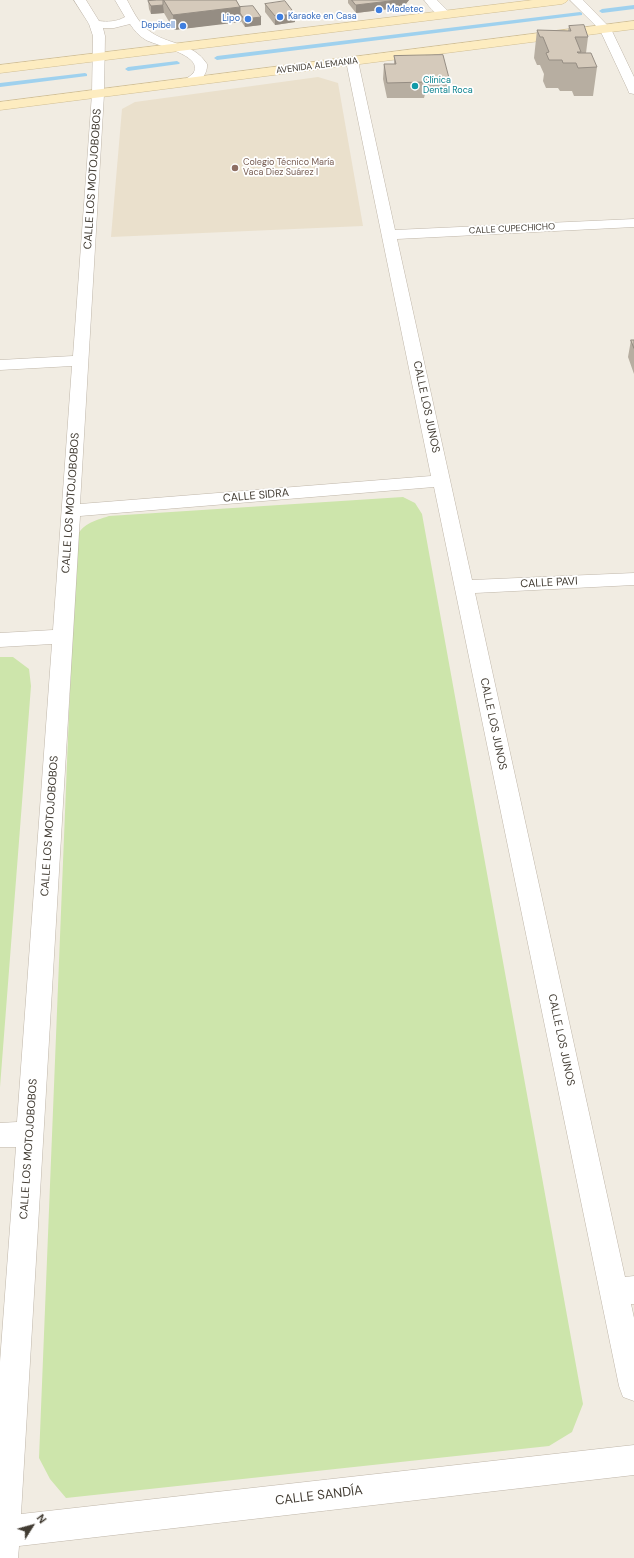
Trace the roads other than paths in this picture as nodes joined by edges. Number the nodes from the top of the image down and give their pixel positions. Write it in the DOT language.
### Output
graph roads {
  1 [pos="80,0"];
  2 [pos="121,0"];
  3 [pos="430,0"];
  4 [pos="562,0"];
  5 [pos="576,0"];
  6 [pos="445,14"];
  7 [pos="132,18"];
  8 [pos="95,24"];
  9 [pos="634,25"];
  10 [pos="605,29"];
  11 [pos="178,47"];
  12 [pos="98,57"];
  13 [pos="352,61"];
  14 [pos="0,69"];
  15 [pos="188,82"];
  16 [pos="634,90"];
  17 [pos="98,94"];
  18 [pos="0,106"];
  19 [pos="634,223"];
  20 [pos="389,235"];
  21 [pos="81,361"];
  22 [pos="0,365"];
  23 [pos="441,480"];
  24 [pos="71,511"];
  25 [pos="634,579"];
  26 [pos="464,587"];
  27 [pos="63,636"];
  28 [pos="0,640"];
  29 [pos="30,1134"];
  30 [pos="0,1135"];
  31 [pos="624,1291"];
  32 [pos="634,1386"];
  33 [pos="634,1460"];
  34 [pos="3,1545"];
  1 -- 8 [label="street"];
  2 -- 7 [label="street"];
  3 -- 6 [label="street"];
  4 -- 6 [label="main road"];
  5 -- 10 [label="street"];
  6 -- 11 [label="main road"];
  7 -- 8 [label="street"];
  7 -- 11 [label="street"];
  8 -- 12 [label="street, CALLE LOS MOTOJOBOBOS"];
  9 -- 10 [label="main road, AVENIDA ALEMANIA"];
  10 -- 13 [label="main road, AVENIDA ALEMANIA"];
  10 -- 16 [label="street"];
  11 -- 12 [label="main road"];
  11 -- 15 [label="street"];
  12 -- 14 [label="main road"];
  12 -- 17 [label="street, CALLE LOS MOTOJOBOBOS"];
  13 -- 15 [label="main road, AVENIDA ALEMANIA"];
  13 -- 20 [label="street, CALLE LOS JUNOS"];
  15 -- 17 [label="main road, AVENIDA ALEMANIA"];
  17 -- 18 [label="main road, AVENIDA ALEMANIA"];
  17 -- 21 [label="street, CALLE LOS MOTOJOBOBOS"];
  19 -- 20 [label="street, CALLE CUPECHICHO"];
  20 -- 23 [label="street, CALLE LOS JUNOS"];
  21 -- 22 [label="street"];
  21 -- 24 [label="street, CALLE LOS MOTOJOBOBOS"];
  23 -- 24 [label="street, CALLE SIDRA"];
  23 -- 26 [label="street, CALLE LOS JUNOS"];
  24 -- 27 [label="street, CALLE LOS MOTOJOBOBOS"];
  25 -- 26 [label="street, CALLE PAVI"];
  26 -- 31 [label="street, CALLE LOS JUNOS"];
  27 -- 28 [label="street"];
  27 -- 29 [label="street, CALLE LOS MOTOJOBOBOS"];
  29 -- 30 [label="street"];
  29 -- 34 [label="street, CALLE LOS MOTOJOBOBOS"];
  31 -- 32 [label="street, CALLE LOS JUNOS"];
  33 -- 34 [label="street, CALLE SANDÍA"];
}
